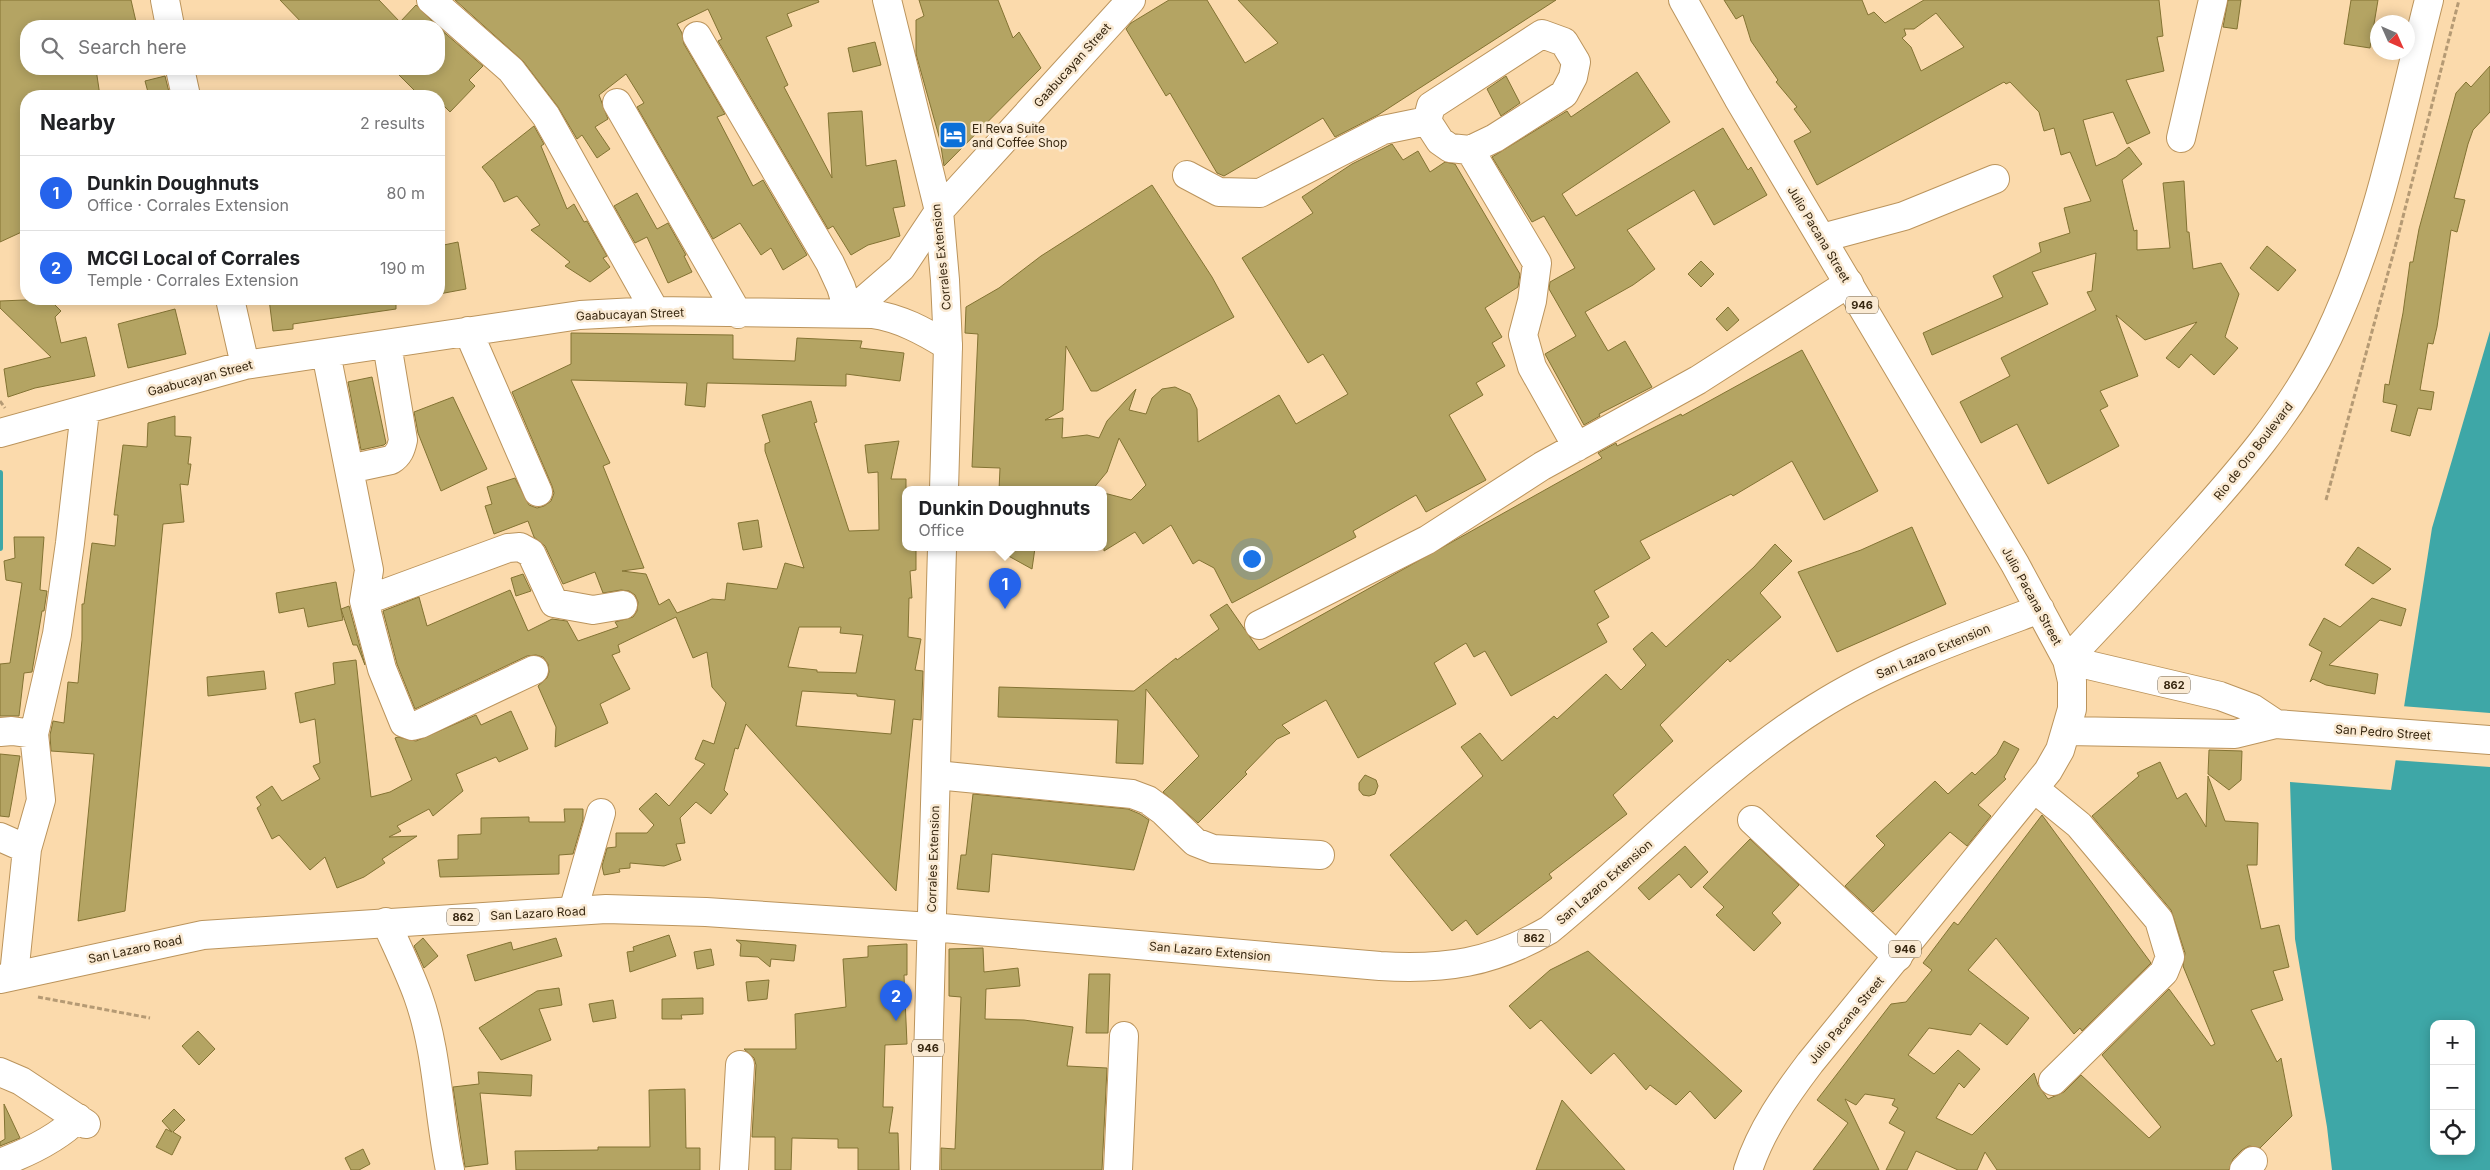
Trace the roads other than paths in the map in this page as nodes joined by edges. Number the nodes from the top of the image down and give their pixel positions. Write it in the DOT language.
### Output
graph roads {
  1 [pos="165,0"];
  2 [pos="431,0"];
  3 [pos="887,0"];
  4 [pos="1131,0"];
  5 [pos="1682,0"];
  6 [pos="2213,0"];
  7 [pos="2429,0"];
  8 [pos="169,20"];
  9 [pos="697,36"];
  10 [pos="181,75"];
  11 [pos="185,90"];
  12 [pos="617,104"];
  13 [pos="1427,121"];
  14 [pos="2181,138"];
  15 [pos="1470,150"];
  16 [pos="1187,176"];
  17 [pos="1995,179"];
  18 [pos="938,211"];
  19 [pos="1822,238"];
  20 [pos="1849,284"];
  21 [pos="231,305"];
  22 [pos="656,311"];
  23 [pos="849,313"];
  24 [pos="738,314"];
  25 [pos="468,331"];
  26 [pos="387,344"];
  27 [pos="948,346"];
  28 [pos="326,353"];
  29 [pos="245,365"];
  30 [pos="84,411"];
  31 [pos="6,431"];
  32 [pos="1577,447"];
  33 [pos="349,469"];
  34 [pos="944,486"];
  35 [pos="538,492"];
  36 [pos="942,551"];
  37 [pos="364,601"];
  38 [pos="623,605"];
  39 [pos="2040,610"];
  40 [pos="1259,626"];
  41 [pos="2067,660"];
  42 [pos="534,670"];
  43 [pos="2282,724"];
  44 [pos="2067,731"];
  45 [pos="0,732"];
  46 [pos="34,734"];
  47 [pos="2490,740"];
  48 [pos="936,774"];
  49 [pos="2035,789"];
  50 [pos="601,813"];
  51 [pos="1752,820"];
  52 [pos="0,837"];
  53 [pos="27,849"];
  54 [pos="1320,855"];
  55 [pos="573,911"];
  56 [pos="10,915"];
  57 [pos="386,922"];
  58 [pos="931,927"];
  59 [pos="1898,957"];
  60 [pos="7,977"];
  61 [pos="1124,1036"];
  62 [pos="740,1065"];
  63 [pos="0,1072"];
  64 [pos="2053,1081"];
  65 [pos="0,1163"];
  66 [pos="450,1170"];
  67 [pos="734,1170"];
  68 [pos="924,1170"];
  69 [pos="1118,1170"];
  70 [pos="1748,1170"];
  1 -- 8 [label="main road"];
  2 -- 22 [label="main road"];
  3 -- 18 [label="main road, Corrales Extension"];
  4 -- 18 [label="main road, Gaabucayan Street"];
  5 -- 19 [label="main road, Julio Pacana Street / 946"];
  6 -- 14 [label="main road"];
  7 -- 41 [label="main road, Rio de Oro Boulevard"];
  9 -- 23 [label="main road"];
  10 -- 11 [label="main road"];
  12 -- 24 [label="main road"];
  13 -- 15 [label="main road"];
  13 -- 15 [label="main road"];
  13 -- 16 [label="main road"];
  15 -- 32 [label="main road"];
  17 -- 19 [label="main road"];
  18 -- 23 [label="main road, Gaabucayan Street"];
  18 -- 27 [label="main road, Corrales Extension"];
  19 -- 20 [label="main road, Julio Pacana Street / 946"];
  20 -- 32 [label="main road"];
  20 -- 39 [label="main road, Julio Pacana Street / 946"];
  21 -- 29 [label="main road"];
  22 -- 24 [label="main road, Gaabucayan Street"];
  22 -- 25 [label="main road, Gaabucayan Street"];
  23 -- 24 [label="main road, Gaabucayan Street"];
  23 -- 27 [label="main road"];
  25 -- 26 [label="main road, Gaabucayan Street"];
  25 -- 35 [label="main road"];
  26 -- 28 [label="main road, Gaabucayan Street"];
  26 -- 33 [label="main road"];
  27 -- 34 [label="main road, Corrales Extension"];
  28 -- 29 [label="main road, Gaabucayan Street"];
  28 -- 33 [label="main road"];
  29 -- 30 [label="main road, Gaabucayan Street"];
  30 -- 31 [label="main road, Gaabucayan Street"];
  30 -- 46 [label="main road"];
  32 -- 40 [label="main road"];
  33 -- 37 [label="main road"];
  36 -- 48 [label="main road, Corrales Extension / 946"];
  37 -- 38 [label="main road"];
  37 -- 42 [label="main road"];
  39 -- 41 [label="main road, Julio Pacana Street / 946"];
  39 -- 58 [label="main road, San Lazaro Extension / 862"];
  41 -- 43 [label="main road, San Pedro Street / 862"];
  41 -- 44 [label="main road, Julio Pacana Street / 946"];
  43 -- 44 [label="main road, San Pedro Street / 862"];
  43 -- 47 [label="main road, San Pedro Street / 862"];
  44 -- 49 [label="main road, Julio Pacana Street / 946"];
  45 -- 46 [label="main road"];
  46 -- 53 [label="main road"];
  48 -- 54 [label="main road"];
  48 -- 58 [label="main road, Corrales Extension / 946"];
  49 -- 59 [label="main road, Julio Pacana Street / 946"];
  49 -- 64 [label="main road"];
  50 -- 55 [label="main road"];
  51 -- 59 [label="main road"];
  52 -- 53 [label="main road"];
  53 -- 56 [label="main road"];
  55 -- 57 [label="main road, San Lazaro Road / 862"];
  55 -- 58 [label="main road, San Lazaro Road / 862"];
  56 -- 60 [label="main road"];
  57 -- 60 [label="main road, San Lazaro Road / 862"];
  57 -- 66 [label="main road"];
  58 -- 68 [label="main road, Corrales Extension / 946"];
  59 -- 70 [label="main road, Julio Pacana Street / 946"];
  61 -- 69 [label="main road"];
  62 -- 67 [label="main road"];
  63 -- 65 [label="main road"];
}
